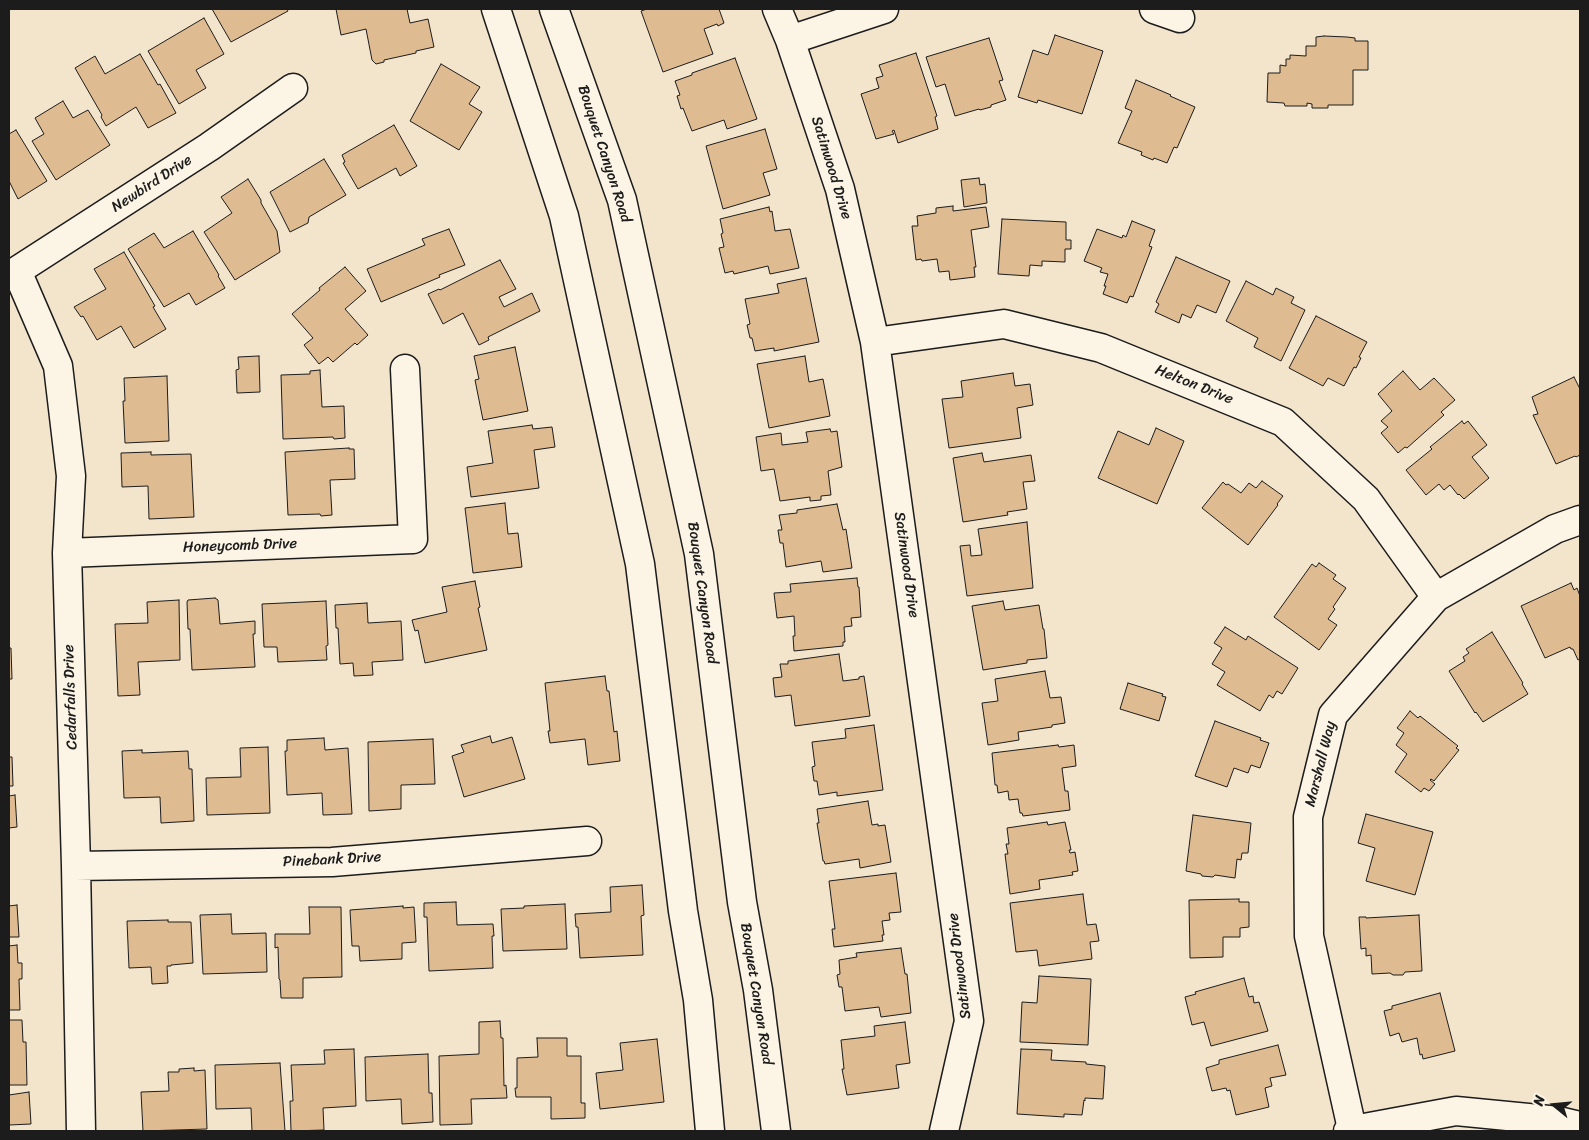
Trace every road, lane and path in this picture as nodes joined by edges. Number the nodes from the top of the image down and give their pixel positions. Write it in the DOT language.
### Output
graph roads {
  1 [pos="496,9"];
  2 [pos="554,9"];
  3 [pos="777,9"];
  4 [pos="884,9"];
  5 [pos="1154,9"];
  6 [pos="1180,18"];
  7 [pos="790,40"];
  8 [pos="293,88"];
  9 [pos="13,274"];
  10 [pos="875,342"];
  11 [pos="405,369"];
  12 [pos="1580,520"];
  13 [pos="67,553"];
  14 [pos="1436,597"];
  15 [pos="586,841"];
  16 [pos="76,866"];
  17 [pos="1580,1126"];
  18 [pos="1350,1130"];
  19 [pos="81,1131"];
  20 [pos="710,1131"];
  21 [pos="776,1131"];
  22 [pos="944,1131"];
  1 -- 20 [label="street"];
  2 -- 21 [label="street, Bouquet Canyon Road"];
  3 -- 7 [label="street, Satinwood Drive"];
  4 -- 7 [label="street"];
  5 -- 6 [label="street"];
  7 -- 10 [label="street, Satinwood Drive"];
  8 -- 9 [label="street, Newbird Drive"];
  9 -- 13 [label="street, Cedarfalls Drive"];
  10 -- 14 [label="street, Helton Drive"];
  10 -- 22 [label="street, Satinwood Drive"];
  11 -- 13 [label="street, Honeycomb Drive"];
  12 -- 14 [label="street, Marshall Way"];
  13 -- 16 [label="street, Cedarfalls Drive"];
  14 -- 18 [label="street, Marshall Way"];
  15 -- 16 [label="street, Pinebank Drive"];
  16 -- 19 [label="street, Cedarfalls Drive"];
  17 -- 18 [label="street"];
}
